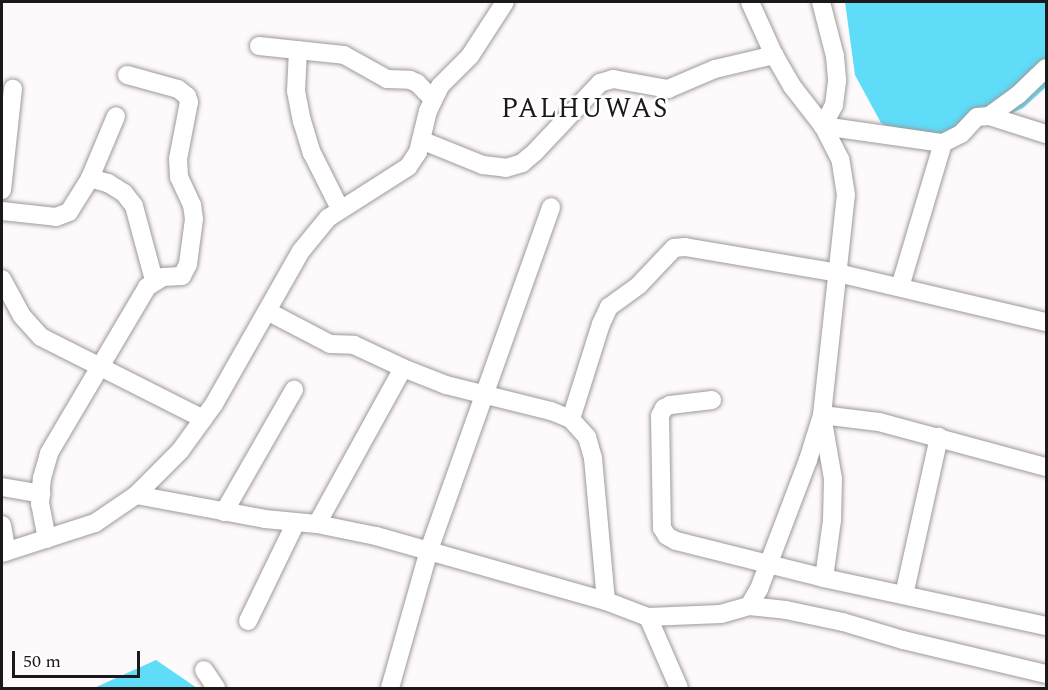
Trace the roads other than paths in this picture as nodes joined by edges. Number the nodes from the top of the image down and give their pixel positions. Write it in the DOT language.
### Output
graph roads {
  1 [pos="750,2"];
  2 [pos="821,2"];
  3 [pos="500,3"];
  4 [pos="259,46"];
  5 [pos="298,50"];
  6 [pos="774,55"];
  7 [pos="1047,68"];
  8 [pos="127,75"];
  9 [pos="13,89"];
  10 [pos="434,99"];
  11 [pos="116,116"];
  12 [pos="988,117"];
  13 [pos="823,126"];
  14 [pos="1047,134"];
  15 [pos="421,140"];
  16 [pos="943,143"];
  17 [pos="90,178"];
  18 [pos="2,190"];
  19 [pos="551,207"];
  20 [pos="340,209"];
  21 [pos="2,211"];
  22 [pos="838,273"];
  23 [pos="2,279"];
  24 [pos="154,280"];
  25 [pos="900,287"];
  26 [pos="267,311"];
  27 [pos="1047,322"];
  28 [pos="99,365"];
  29 [pos="403,368"];
  30 [pos="294,390"];
  31 [pos="484,395"];
  32 [pos="712,400"];
  33 [pos="822,415"];
  34 [pos="571,418"];
  35 [pos="203,419"];
  36 [pos="939,437"];
  37 [pos="1047,467"];
  38 [pos="2,486"];
  39 [pos="41,494"];
  40 [pos="136,495"];
  41 [pos="224,512"];
  42 [pos="296,522"];
  43 [pos="317,524"];
  44 [pos="2,525"];
  45 [pos="47,539"];
  46 [pos="429,550"];
  47 [pos="4,552"];
  48 [pos="767,563"];
  49 [pos="824,578"];
  50 [pos="904,595"];
  51 [pos="606,600"];
  52 [pos="749,606"];
  53 [pos="648,617"];
  54 [pos="248,621"];
  55 [pos="1047,626"];
  56 [pos="204,670"];
  57 [pos="1047,674"];
  58 [pos="216,688"];
  59 [pos="390,688"];
  60 [pos="682,688"];
  1 -- 6 [label="street"];
  2 -- 13 [label="street"];
  3 -- 10 [label="street"];
  4 -- 5 [label="street"];
  5 -- 10 [label="street"];
  5 -- 20 [label="street"];
  6 -- 13 [label="street"];
  6 -- 15 [label="street"];
  7 -- 12 [label="street"];
  8 -- 24 [label="street"];
  9 -- 18 [label="street"];
  10 -- 15 [label="street"];
  11 -- 17 [label="street"];
  12 -- 14 [label="street"];
  12 -- 16 [label="street"];
  13 -- 16 [label="street"];
  13 -- 22 [label="street"];
  15 -- 20 [label="street"];
  16 -- 25 [label="street"];
  17 -- 21 [label="street"];
  17 -- 24 [label="street"];
  19 -- 31 [label="street"];
  20 -- 26 [label="street"];
  22 -- 25 [label="street"];
  22 -- 33 [label="street"];
  22 -- 34 [label="street"];
  23 -- 28 [label="street"];
  24 -- 28 [label="street"];
  25 -- 27 [label="street"];
  26 -- 29 [label="street"];
  26 -- 35 [label="street"];
  28 -- 35 [label="street"];
  28 -- 39 [label="street"];
  29 -- 31 [label="street"];
  29 -- 43 [label="street"];
  30 -- 41 [label="street"];
  31 -- 34 [label="street"];
  31 -- 46 [label="street"];
  32 -- 48 [label="street"];
  33 -- 36 [label="street"];
  33 -- 48 [label="street"];
  33 -- 49 [label="street"];
  34 -- 51 [label="street"];
  35 -- 40 [label="street"];
  36 -- 37 [label="street"];
  36 -- 50 [label="street"];
  38 -- 39 [label="street"];
  39 -- 45 [label="street"];
  40 -- 41 [label="street"];
  40 -- 45 [label="street"];
  41 -- 42 [label="street"];
  42 -- 43 [label="street"];
  42 -- 54 [label="street"];
  43 -- 46 [label="street"];
  44 -- 47 [label="street"];
  45 -- 47 [label="street"];
  46 -- 51 [label="street"];
  46 -- 59 [label="street"];
  48 -- 49 [label="street"];
  48 -- 52 [label="street"];
  49 -- 50 [label="street"];
  50 -- 55 [label="street"];
  51 -- 53 [label="street"];
  52 -- 53 [label="street"];
  52 -- 57 [label="street"];
  53 -- 60 [label="street"];
  56 -- 58 [label="street"];
}
